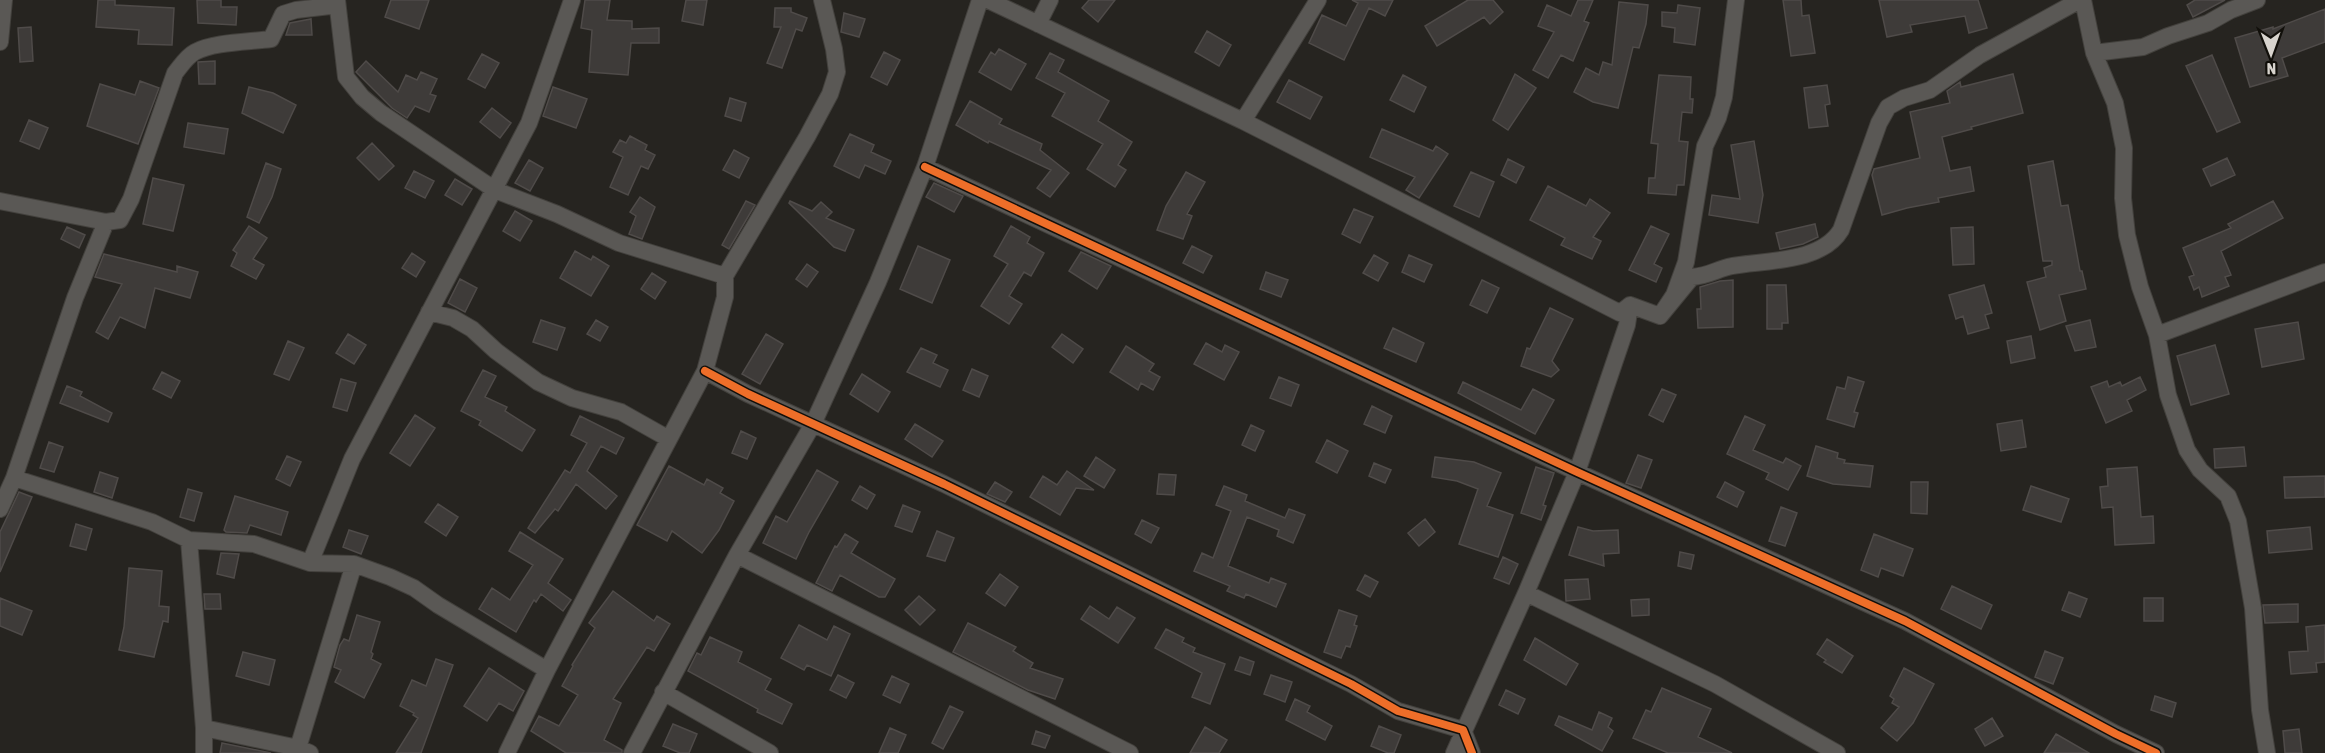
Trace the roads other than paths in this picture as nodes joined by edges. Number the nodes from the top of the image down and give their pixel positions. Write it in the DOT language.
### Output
graph roads {
  1 [pos="4,0"];
  2 [pos="330,0"];
  3 [pos="337,0"];
  4 [pos="572,0"];
  5 [pos="822,0"];
  6 [pos="980,0"];
  7 [pos="988,0"];
  8 [pos="1050,0"];
  9 [pos="1318,0"];
  10 [pos="1736,0"];
  11 [pos="2082,0"];
  12 [pos="2258,0"];
  13 [pos="1038,24"];
  14 [pos="0,42"];
  15 [pos="2094,53"];
  16 [pos="1243,121"];
  17 [pos="925,167"];
  18 [pos="495,190"];
  19 [pos="0,201"];
  20 [pos="106,222"];
  21 [pos="2325,272"];
  22 [pos="725,276"];
  23 [pos="1630,304"];
  24 [pos="429,312"];
  25 [pos="1660,316"];
  26 [pos="2157,335"];
  27 [pos="705,371"];
  28 [pos="813,424"];
  29 [pos="669,439"];
  30 [pos="1577,472"];
  31 [pos="14,478"];
  32 [pos="0,509"];
  33 [pos="189,540"];
  34 [pos="737,555"];
  35 [pos="310,563"];
  36 [pos="354,564"];
  37 [pos="1526,593"];
  38 [pos="547,670"];
  39 [pos="663,692"];
  40 [pos="204,728"];
  41 [pos="1463,730"];
  42 [pos="304,751"];
  43 [pos="204,753"];
  44 [pos="507,753"];
  45 [pos="632,753"];
  46 [pos="770,753"];
  47 [pos="1130,753"];
  48 [pos="1454,753"];
  49 [pos="1473,753"];
  50 [pos="1837,753"];
  51 [pos="2156,753"];
  52 [pos="2267,753"];
  1 -- 14 [label="street"];
  2 -- 20 [label="street"];
  3 -- 18 [label="street"];
  4 -- 18 [label="street"];
  5 -- 22 [label="street"];
  6 -- 17 [label="street"];
  7 -- 13 [label="street"];
  8 -- 13 [label="street"];
  9 -- 16 [label="street"];
  10 -- 25 [label="street"];
  11 -- 15 [label="street"];
  11 -- 25 [label="street"];
  12 -- 15 [label="street"];
  13 -- 16 [label="street"];
  15 -- 26 [label="street"];
  16 -- 23 [label="street"];
  17 -- 28 [label="street"];
  17 -- 30 [label="street"];
  18 -- 22 [label="street"];
  18 -- 24 [label="street"];
  19 -- 20 [label="street"];
  20 -- 31 [label="street"];
  21 -- 26 [label="street"];
  22 -- 27 [label="street"];
  23 -- 25 [label="street"];
  23 -- 30 [label="street"];
  24 -- 29 [label="street"];
  24 -- 35 [label="street"];
  26 -- 52 [label="street"];
  27 -- 28 [label="street"];
  27 -- 29 [label="street"];
  28 -- 34 [label="street"];
  28 -- 41 [label="street"];
  29 -- 38 [label="street"];
  30 -- 37 [label="street"];
  30 -- 51 [label="street"];
  31 -- 32 [label="street"];
  31 -- 33 [label="street"];
  33 -- 35 [label="street"];
  33 -- 40 [label="street"];
  34 -- 39 [label="street"];
  34 -- 47 [label="street"];
  35 -- 36 [label="street"];
  36 -- 38 [label="street"];
  36 -- 42 [label="street"];
  37 -- 41 [label="street"];
  37 -- 50 [label="street"];
  38 -- 44 [label="street"];
  39 -- 45 [label="street"];
  39 -- 46 [label="street"];
  40 -- 42 [label="street"];
  40 -- 43 [label="street"];
  41 -- 48 [label="street"];
  41 -- 49 [label="street"];
}
